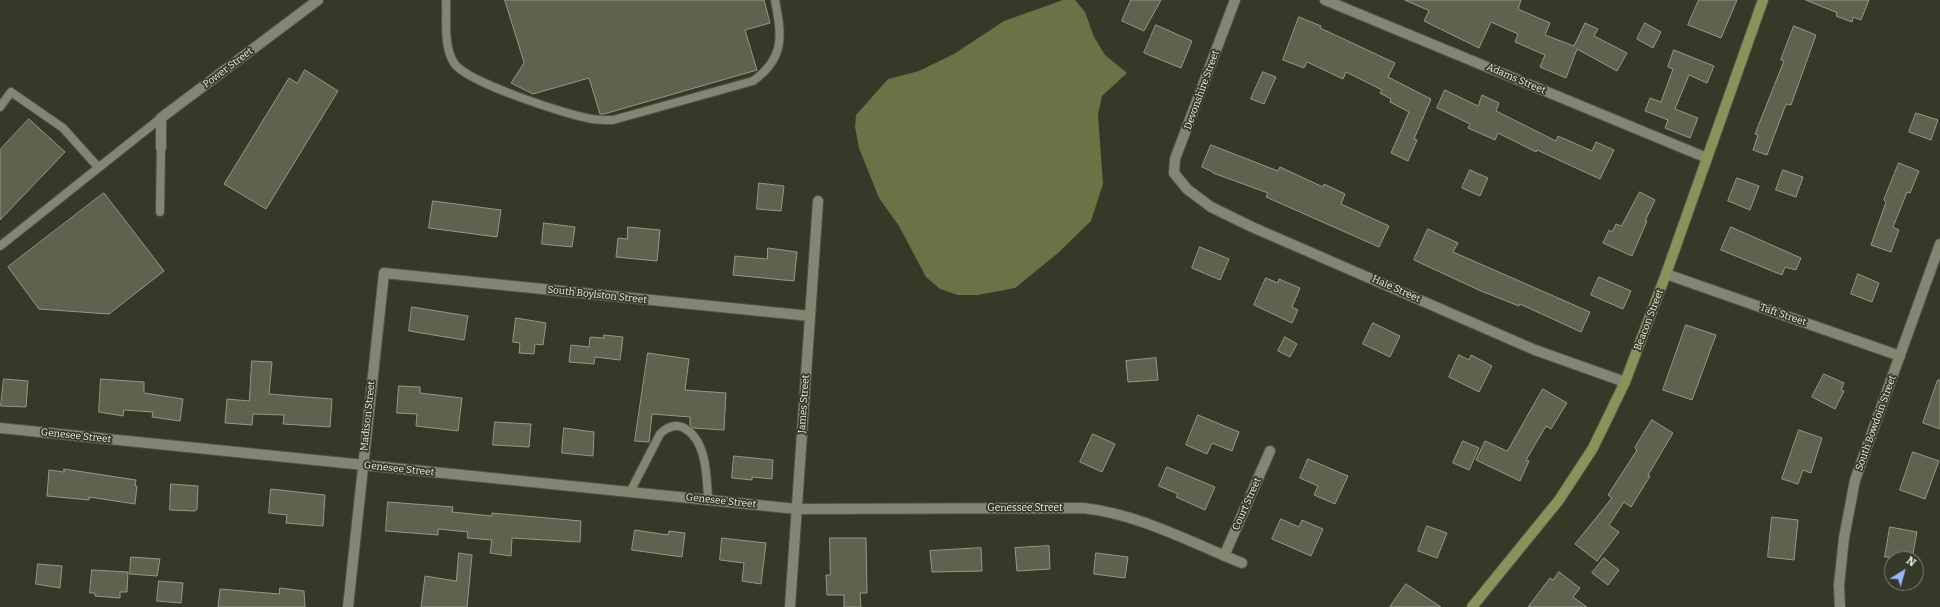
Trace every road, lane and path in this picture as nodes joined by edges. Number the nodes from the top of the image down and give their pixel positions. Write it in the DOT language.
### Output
graph roads {
  1 [pos="318,0"];
  2 [pos="446,0"];
  3 [pos="775,0"];
  4 [pos="1235,0"];
  5 [pos="1325,0"];
  6 [pos="1763,0"];
  7 [pos="0,107"];
  8 [pos="161,118"];
  9 [pos="161,148"];
  10 [pos="1707,158"];
  11 [pos="98,167"];
  12 [pos="1178,178"];
  13 [pos="818,201"];
  14 [pos="160,212"];
  15 [pos="1940,244"];
  16 [pos="0,246"];
  17 [pos="384,273"];
  18 [pos="1666,274"];
  19 [pos="810,316"];
  20 [pos="1900,356"];
  21 [pos="1625,382"];
  22 [pos="0,428"];
  23 [pos="1270,451"];
  24 [pos="363,465"];
  25 [pos="630,492"];
  26 [pos="708,500"];
  27 [pos="797,509"];
  28 [pos="1224,556"];
  29 [pos="1242,563"];
  30 [pos="348,607"];
  31 [pos="790,607"];
  32 [pos="1472,607"];
  33 [pos="1840,607"];
  1 -- 8 [label="street, Power Street"];
  2 -- 3 [label="lane"];
  4 -- 12 [label="street, Devonshire Street"];
  5 -- 10 [label="street, Adams Street"];
  6 -- 10 [label="main road, Beacon Street"];
  7 -- 11 [label="lane"];
  8 -- 9 [label="street"];
  8 -- 11 [label="lane"];
  9 -- 14 [label="lane"];
  10 -- 18 [label="main road, Beacon Street"];
  11 -- 16 [label="lane"];
  12 -- 21 [label="street, Hale Street"];
  13 -- 19 [label="street, James Street"];
  15 -- 20 [label="street, South Bowdoin Street"];
  17 -- 19 [label="street, South Boylston Street"];
  17 -- 24 [label="street, Madison Street"];
  18 -- 20 [label="street, Taft Street"];
  18 -- 21 [label="main road, Beacon Street"];
  19 -- 27 [label="street, James Street"];
  20 -- 33 [label="street, South Bowdoin Street"];
  21 -- 32 [label="main road, Beacon Street"];
  22 -- 24 [label="street, Genesee Street"];
  23 -- 28 [label="street, Court Street"];
  24 -- 25 [label="street, Genesee Street"];
  24 -- 30 [label="street, Madison Street"];
  25 -- 26 [label="street, Genesee Street"];
  25 -- 26 [label="lane"];
  26 -- 27 [label="street, Genesee Street"];
  27 -- 28 [label="street, Genessee Street"];
  27 -- 31 [label="street, James Street"];
  28 -- 29 [label="street, Genessee Street"];
}
